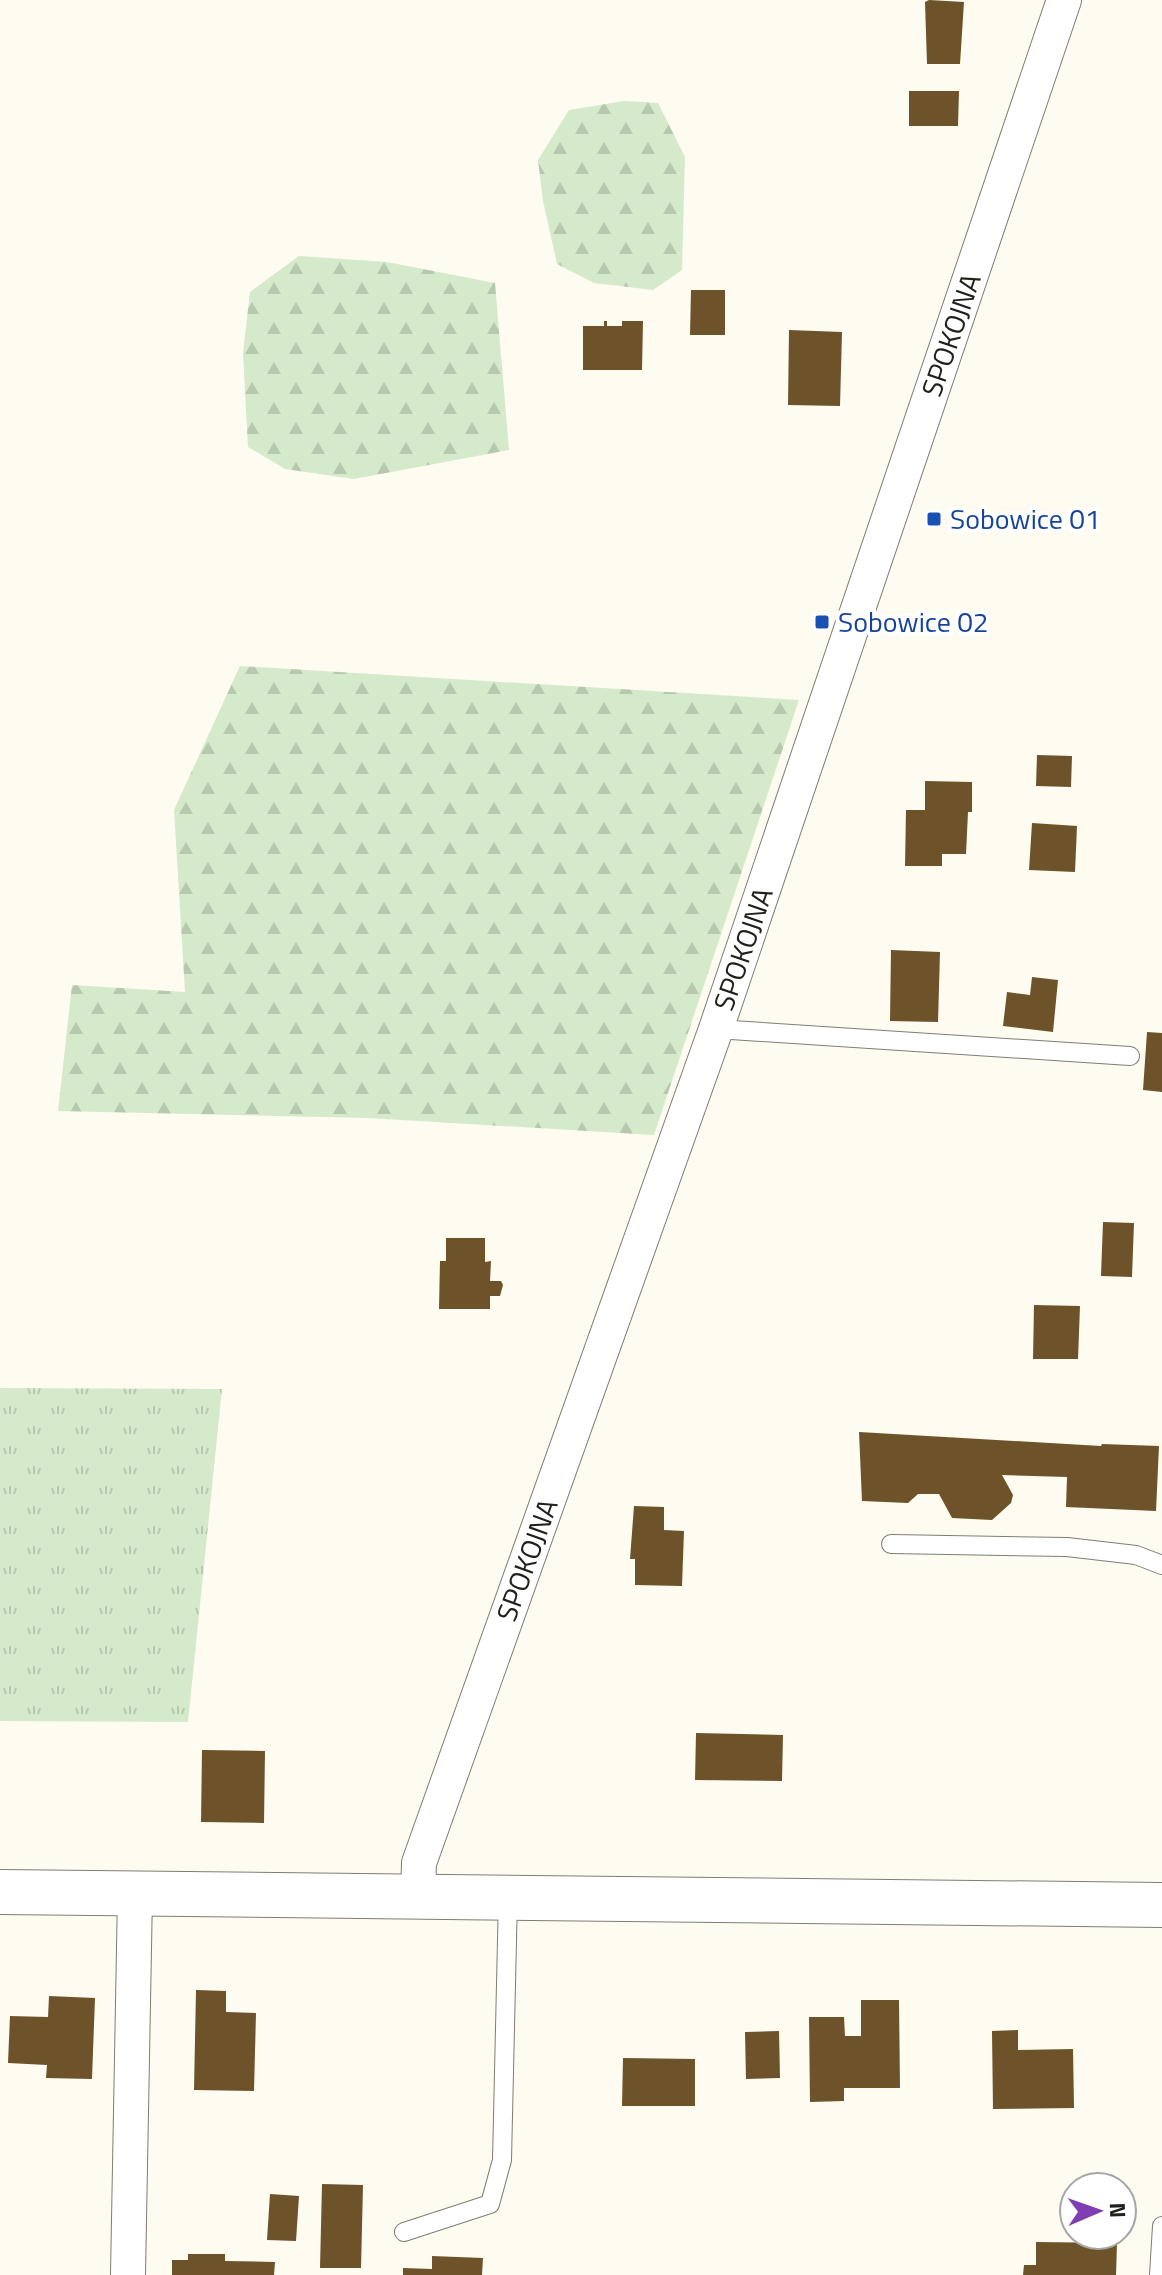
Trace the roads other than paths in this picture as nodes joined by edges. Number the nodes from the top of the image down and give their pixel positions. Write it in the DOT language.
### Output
graph roads {
  1 [pos="1064,0"];
  2 [pos="716,1029"];
  3 [pos="1130,1056"];
  4 [pos="891,1544"];
  5 [pos="1162,1565"];
  6 [pos="0,1892"];
  7 [pos="135,1894"];
  8 [pos="418,1895"];
  9 [pos="508,1896"];
  10 [pos="1162,1905"];
  11 [pos="1162,2226"];
  12 [pos="404,2232"];
  13 [pos="128,2275"];
  14 [pos="1159,2275"];
  1 -- 2 [label="street, SPOKOJNA"];
  2 -- 3 [label="lane"];
  2 -- 8 [label="street, SPOKOJNA"];
  4 -- 5 [label="lane"];
  6 -- 7 [label="street"];
  7 -- 8 [label="street"];
  7 -- 13 [label="street"];
  8 -- 9 [label="street"];
  9 -- 10 [label="street"];
  9 -- 12 [label="lane"];
  11 -- 14 [label="lane"];
}
